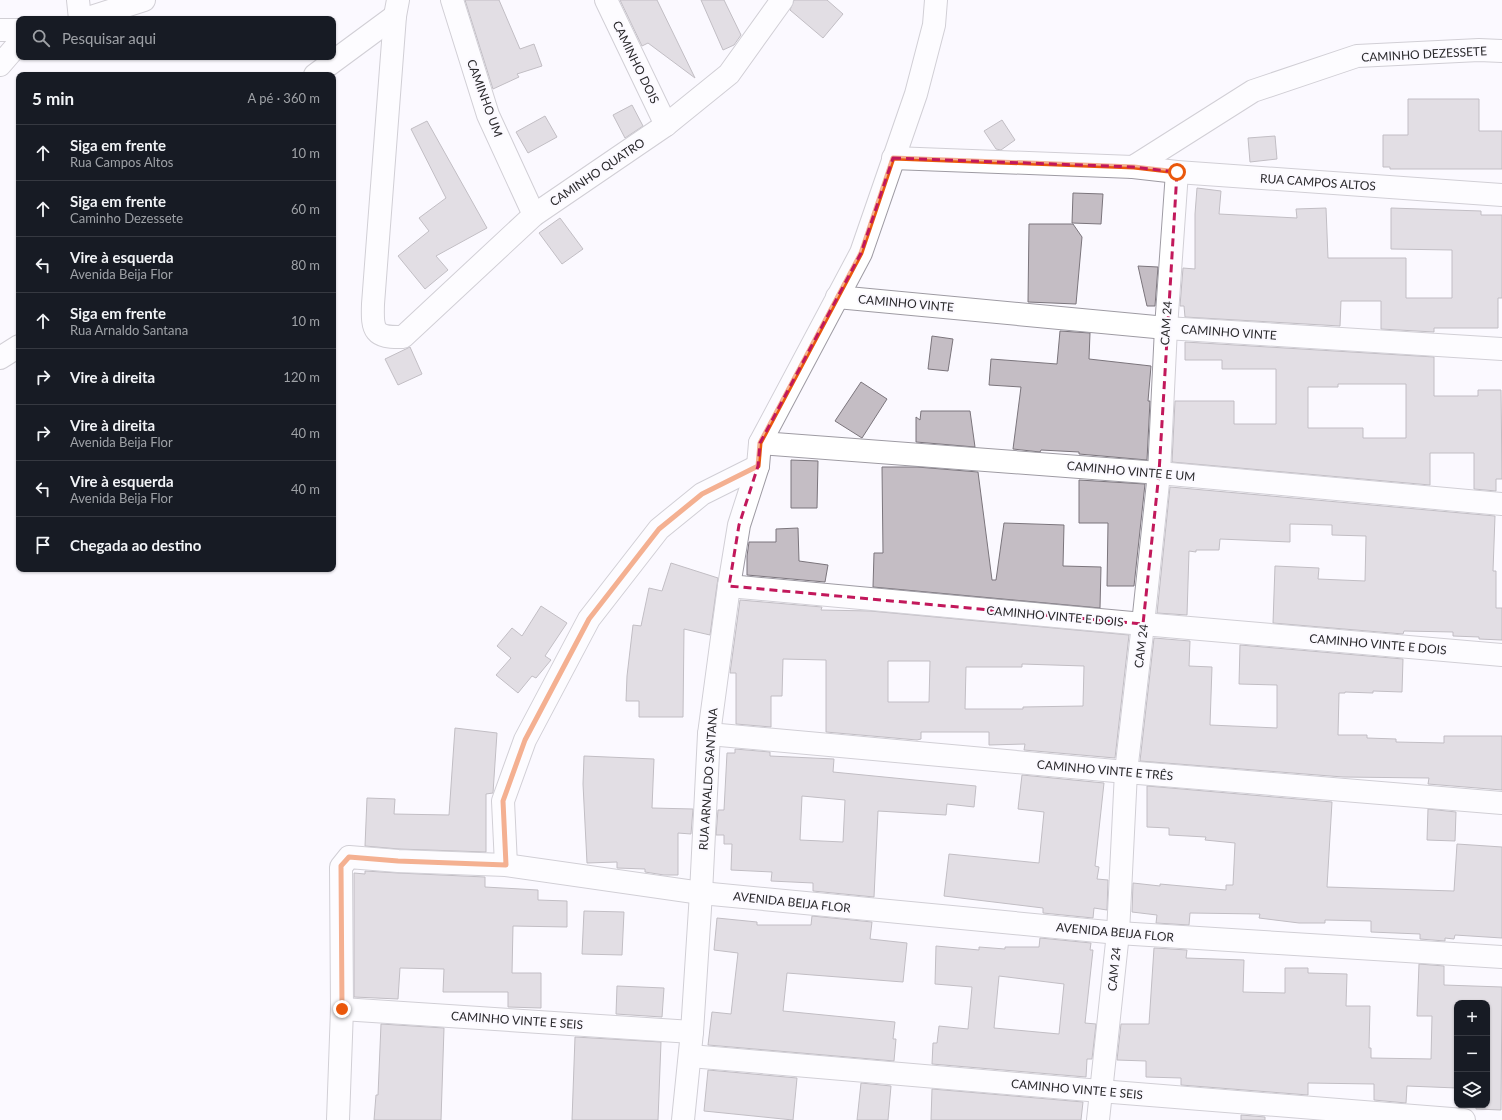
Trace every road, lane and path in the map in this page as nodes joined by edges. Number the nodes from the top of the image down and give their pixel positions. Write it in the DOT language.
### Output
graph roads {
  1 [pos="78,0"];
  2 [pos="144,0"];
  3 [pos="452,0"];
  4 [pos="606,0"];
  5 [pos="936,0"];
  6 [pos="776,3"];
  7 [pos="396,8"];
  8 [pos="80,16"];
  9 [pos="94,16"];
  10 [pos="0,30"];
  11 [pos="16,30"];
  12 [pos="16,46"];
  13 [pos="1502,51"];
  14 [pos="336,58"];
  15 [pos="333,60"];
  16 [pos="0,65"];
  17 [pos="319,72"];
  18 [pos="666,125"];
  19 [pos="893,158"];
  20 [pos="1134,167"];
  21 [pos="1177,172"];
  22 [pos="1502,195"];
  23 [pos="534,215"];
  24 [pos="837,297"];
  25 [pos="1166,328"];
  26 [pos="16,348"];
  27 [pos="1502,349"];
  28 [pos="0,358"];
  29 [pos="760,443"];
  30 [pos="758,466"];
  31 [pos="1159,473"];
  32 [pos="1502,504"];
  33 [pos="728,586"];
  34 [pos="1144,624"];
  35 [pos="1502,655"];
  36 [pos="708,734"];
  37 [pos="1126,772"];
  38 [pos="1502,803"];
  39 [pos="506,865"];
  40 [pos="701,893"];
  41 [pos="1118,933"];
  42 [pos="1502,957"];
  43 [pos="342,1009"];
  44 [pos="692,1032"];
  45 [pos="690,1056"];
  46 [pos="1100,1091"];
  47 [pos="338,1120"];
  48 [pos="683,1120"];
  49 [pos="1098,1120"];
  50 [pos="1464,1120"];
  1 -- 8 [label="street"];
  2 -- 9 [label="street"];
  3 -- 23 [label="street, CAMINHO UM"];
  4 -- 18 [label="street, CAMINHO DOIS"];
  5 -- 19 [label="street"];
  6 -- 18 [label="street, CAMINHO QUATRO"];
  7 -- 14 [label="street"];
  7 -- 23 [label="street, CAMINHO QUATRO"];
  10 -- 11 [label="street"];
  12 -- 16 [label="street"];
  13 -- 20 [label="street, CAMINHO DEZESSETE"];
  15 -- 17 [label="street"];
  18 -- 23 [label="street, CAMINHO QUATRO"];
  19 -- 20 [label="street"];
  19 -- 24 [label="street"];
  20 -- 21 [label="street, RUA CAMPOS ALTOS"];
  21 -- 22 [label="street, RUA CAMPOS ALTOS"];
  21 -- 25 [label="street, CAM 24"];
  24 -- 25 [label="street, CAMINHO VINTE"];
  24 -- 29 [label="street"];
  25 -- 27 [label="street, CAMINHO VINTE"];
  25 -- 31 [label="street, CAM 24"];
  26 -- 28 [label="street"];
  29 -- 30 [label="street, RUA ARNALDO SANTANA"];
  29 -- 31 [label="street, CAMINHO VINTE E UM"];
  30 -- 33 [label="street, RUA ARNALDO SANTANA"];
  30 -- 39 [label="street"];
  31 -- 32 [label="street, CAMINHO VINTE E UM"];
  31 -- 34 [label="street, CAM 24"];
  33 -- 34 [label="street, CAMINHO VINTE E DOIS"];
  33 -- 36 [label="street, RUA ARNALDO SANTANA"];
  34 -- 35 [label="street, CAMINHO VINTE E DOIS"];
  34 -- 37 [label="street, CAM 24"];
  36 -- 37 [label="street, CAMINHO VINTE E TRÊS"];
  36 -- 40 [label="street, RUA ARNALDO SANTANA"];
  37 -- 38 [label="street, CAMINHO VINTE E TRÊS"];
  37 -- 41 [label="street, CAM 24"];
  39 -- 40 [label="street, AVENIDA BEIJA FLOR"];
  39 -- 43 [label="street, AVENIDA BEIJA FLOR"];
  40 -- 41 [label="street, AVENIDA BEIJA FLOR"];
  40 -- 44 [label="street, RUA ARNALDO SANTANA"];
  41 -- 42 [label="street, AVENIDA BEIJA FLOR"];
  41 -- 46 [label="street, CAM 24"];
  43 -- 44 [label="street, CAMINHO VINTE E SEIS"];
  43 -- 47 [label="street, AVENIDA BEIJA FLOR"];
  44 -- 45 [label="street, RUA ARNALDO SANTANA"];
  45 -- 46 [label="street, CAMINHO VINTE E SEIS"];
  45 -- 48 [label="street, RUA ARNALDO SANTANA"];
  46 -- 49 [label="street, CAM 24"];
  46 -- 50 [label="street, CAMINHO VINTE E SEIS"];
}
